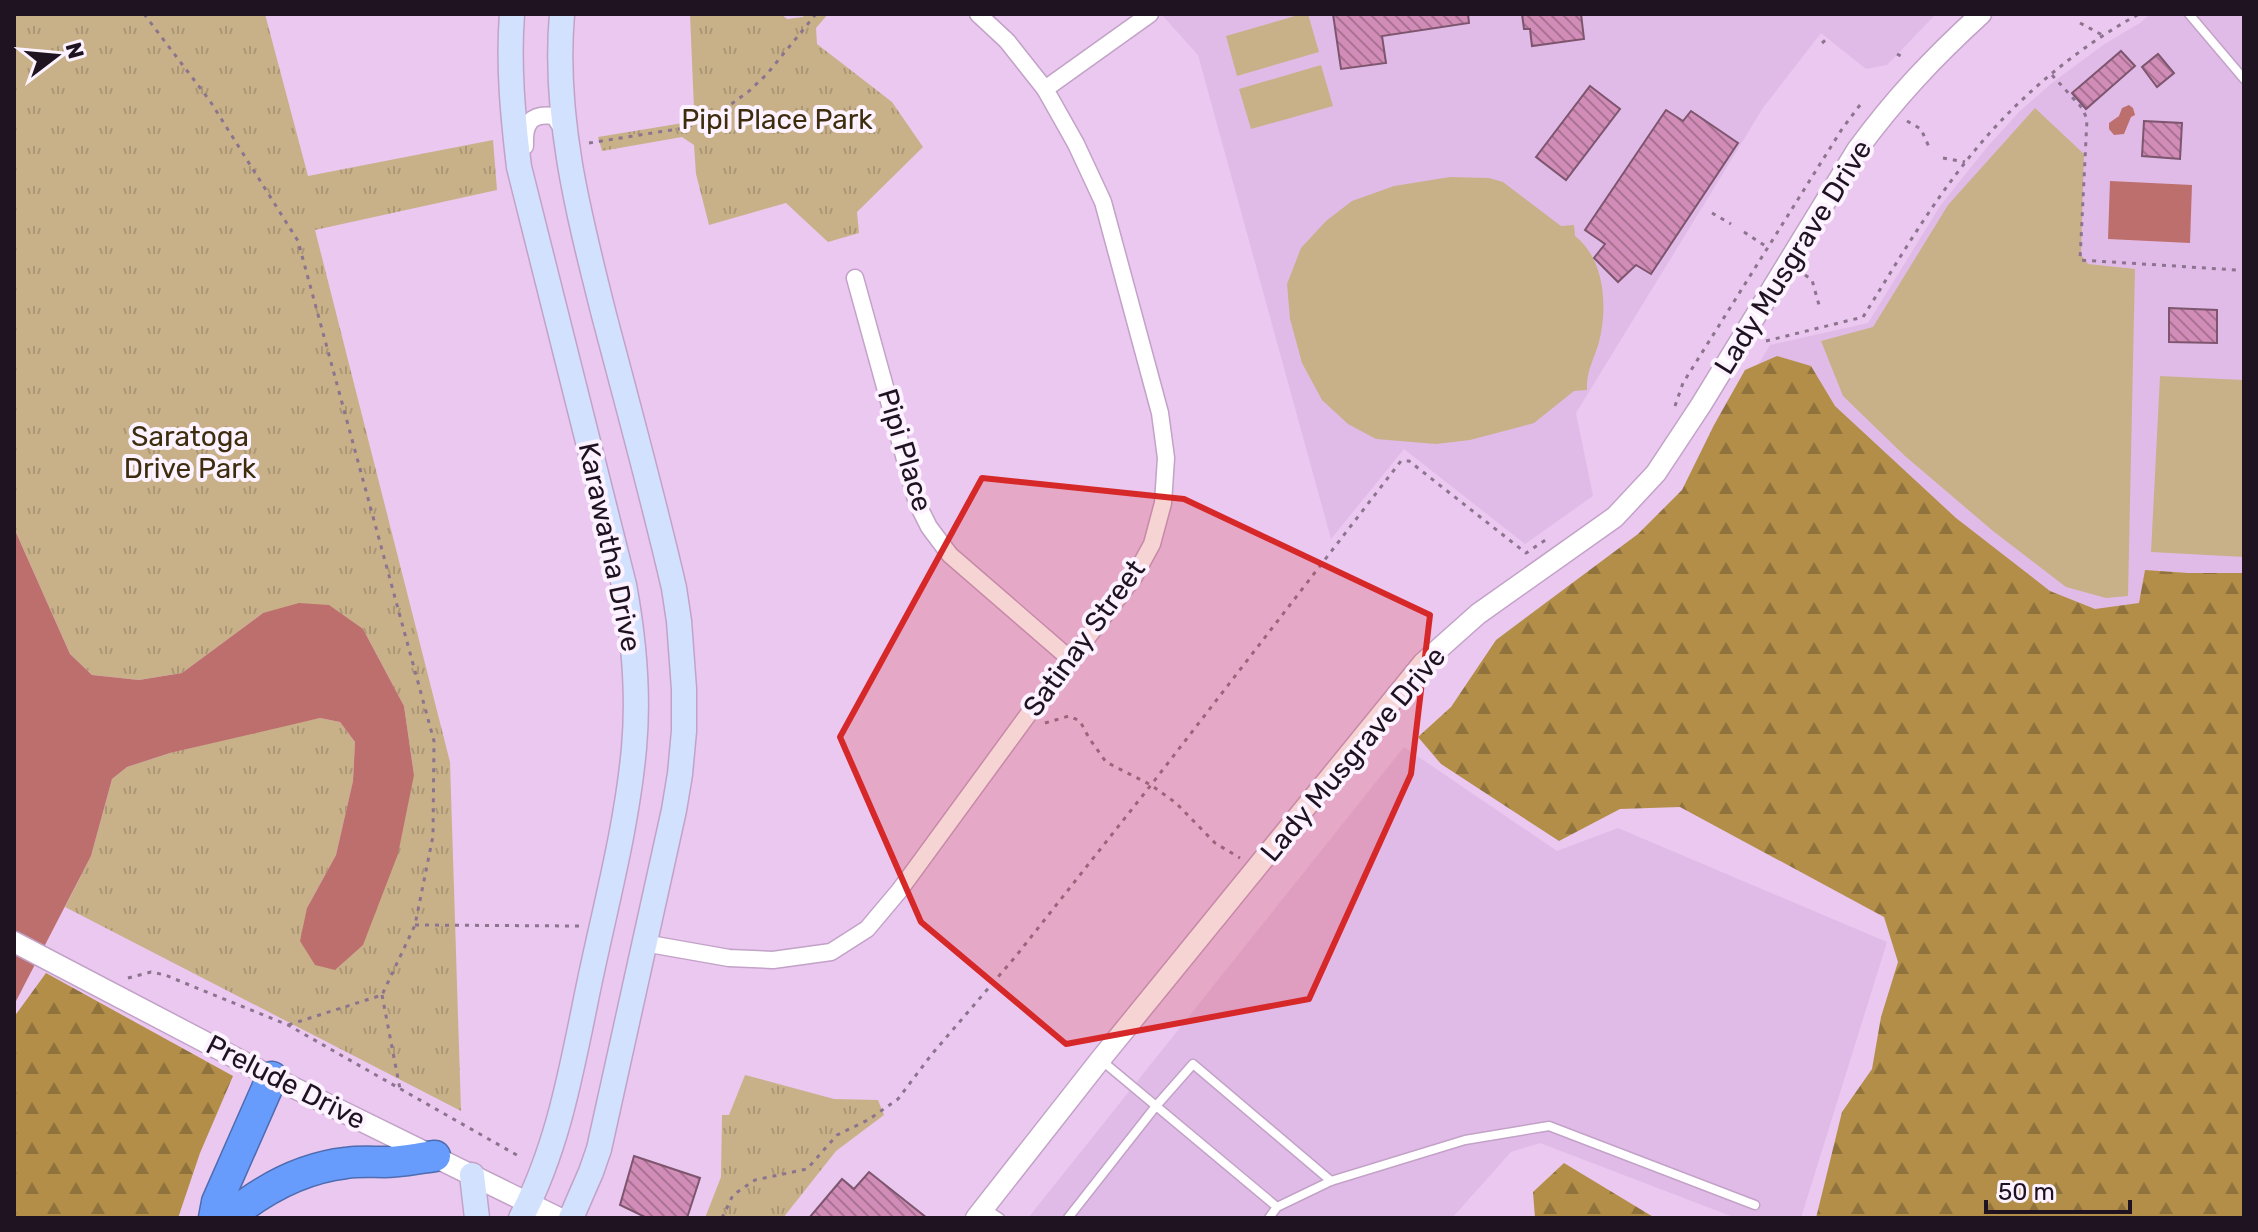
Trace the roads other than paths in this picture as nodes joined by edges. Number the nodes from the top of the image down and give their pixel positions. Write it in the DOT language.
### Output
graph roads {
  1 [pos="512,14"];
  2 [pos="562,14"];
  3 [pos="978,14"];
  4 [pos="1150,14"];
  5 [pos="1981,14"];
  6 [pos="2189,14"];
  7 [pos="2244,79"];
  8 [pos="1045,89"];
  9 [pos="572,137"];
  10 [pos="532,223"];
  11 [pos="855,278"];
  12 [pos="1070,659"];
  13 [pos="14,942"];
  14 [pos="644,943"];
  15 [pos="1100,1060"];
  16 [pos="272,1077"];
  17 [pos="1156,1106"];
  18 [pos="435,1156"];
  19 [pos="472,1175"];
  20 [pos="1331,1181"];
  21 [pos="1755,1205"];
  22 [pos="1277,1207"];
  23 [pos="525,1211"];
  24 [pos="987,1215"];
  25 [pos="214,1218"];
  26 [pos="228,1218"];
  27 [pos="477,1218"];
  28 [pos="559,1218"];
  29 [pos="571,1218"];
  30 [pos="1068,1218"];
  31 [pos="1269,1218"];
  1 -- 10 [label="main road, Karawatha Drive"];
  2 -- 9 [label="main road, Karawatha Drive"];
  3 -- 8 [label="street, Satinay Street"];
  4 -- 8 [label="street"];
  5 -- 15 [label="street, Lady Musgrave Drive"];
  6 -- 7 [label="lane"];
  8 -- 12 [label="street, Satinay Street"];
  9 -- 10 [label="street"];
  9 -- 14 [label="main road, Karawatha Drive"];
  10 -- 23 [label="main road, Karawatha Drive"];
  11 -- 12 [label="street, Pipi Place"];
  12 -- 14 [label="street, Satinay Street"];
  13 -- 16 [label="street, Prelude Drive"];
  14 -- 29 [label="main road, Karawatha Drive"];
  15 -- 17 [label="lane"];
  15 -- 24 [label="street, Lady Musgrave Drive"];
  16 -- 18 [label="street, Prelude Drive"];
  16 -- 25 [label="highway"];
  17 -- 20 [label="lane"];
  17 -- 22 [label="lane"];
  17 -- 30 [label="lane"];
  18 -- 19 [label="street, Prelude Drive"];
  18 -- 26 [label="highway"];
  19 -- 23 [label="street, Prelude Drive"];
  19 -- 27 [label="main road"];
  20 -- 21 [label="lane"];
  20 -- 22 [label="lane"];
  22 -- 31 [label="lane"];
  23 -- 28 [label="street, Prelude Drive"];
}
